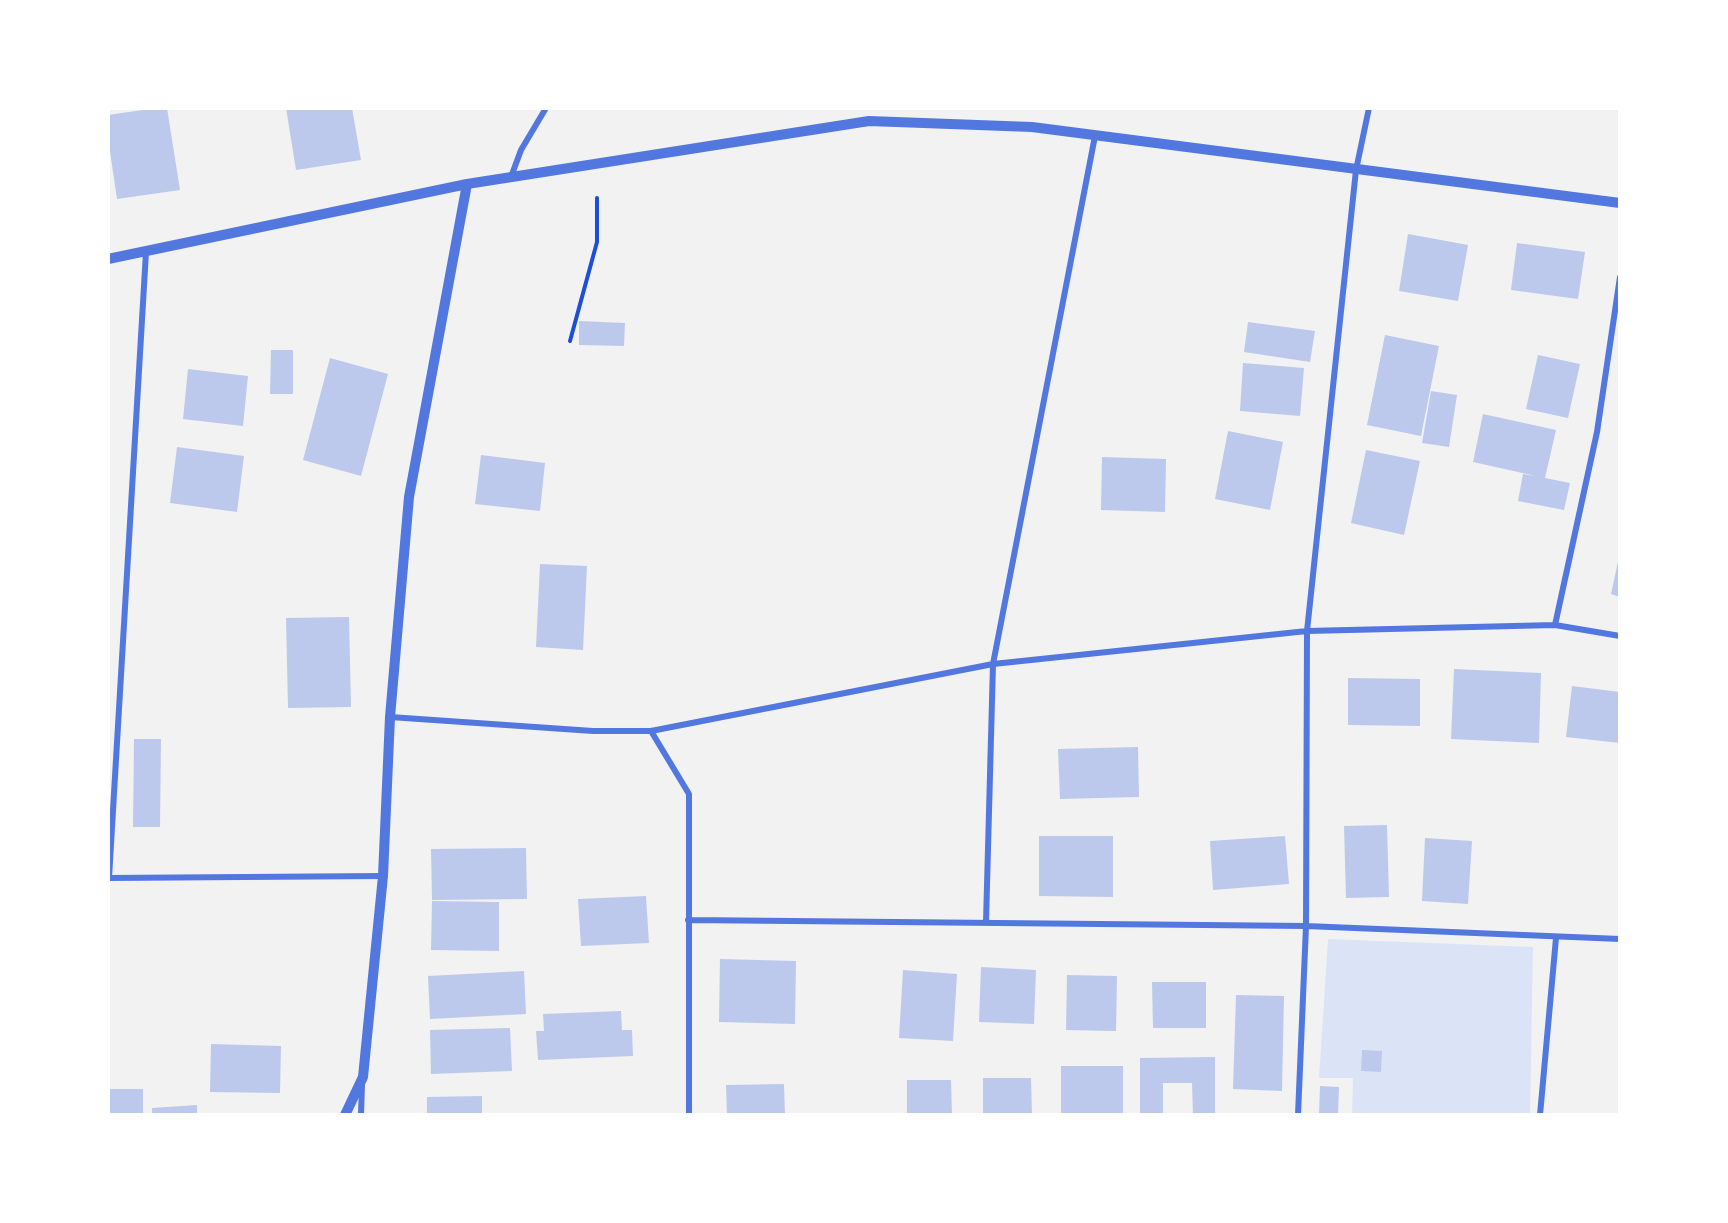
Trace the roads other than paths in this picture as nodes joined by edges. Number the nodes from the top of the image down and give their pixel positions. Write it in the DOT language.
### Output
graph roads {
  1 [pos="546,108"];
  2 [pos="1369,108"];
  3 [pos="1095,136"];
  4 [pos="1356,170"];
  5 [pos="511,177"];
  6 [pos="467,184"];
  7 [pos="1620,203"];
  8 [pos="146,252"];
  9 [pos="108,258"];
  10 [pos="1620,277"];
  11 [pos="1556,625"];
  12 [pos="1307,631"];
  13 [pos="1620,636"];
  14 [pos="993,664"];
  15 [pos="390,717"];
  16 [pos="651,731"];
  17 [pos="383,876"];
  18 [pos="109,878"];
  19 [pos="688,920"];
  20 [pos="986,922"];
  21 [pos="1306,926"];
  22 [pos="1556,938"];
  23 [pos="1620,939"];
  24 [pos="363,1077"];
  25 [pos="345,1115"];
  26 [pos="361,1115"];
  27 [pos="689,1115"];
  28 [pos="1298,1115"];
  29 [pos="1540,1115"];
  1 -- 5 [label="street"];
  2 -- 4 [label="street"];
  3 -- 4 [label="street"];
  3 -- 5 [label="street"];
  3 -- 14 [label="street"];
  4 -- 7 [label="street"];
  4 -- 12 [label="street"];
  5 -- 6 [label="street"];
  6 -- 8 [label="street"];
  6 -- 15 [label="street"];
  8 -- 9 [label="street"];
  8 -- 18 [label="street"];
  10 -- 11 [label="street"];
  11 -- 12 [label="street"];
  11 -- 13 [label="street"];
  12 -- 14 [label="street"];
  12 -- 21 [label="street"];
  14 -- 16 [label="street"];
  14 -- 20 [label="street"];
  15 -- 16 [label="street"];
  15 -- 17 [label="street"];
  16 -- 19 [label="street"];
  17 -- 18 [label="street"];
  17 -- 24 [label="street"];
  19 -- 20 [label="street"];
  19 -- 27 [label="street"];
  20 -- 21 [label="street"];
  21 -- 22 [label="street"];
  21 -- 28 [label="street"];
  22 -- 23 [label="street"];
  22 -- 29 [label="street"];
  24 -- 25 [label="street"];
  24 -- 26 [label="street"];
}
